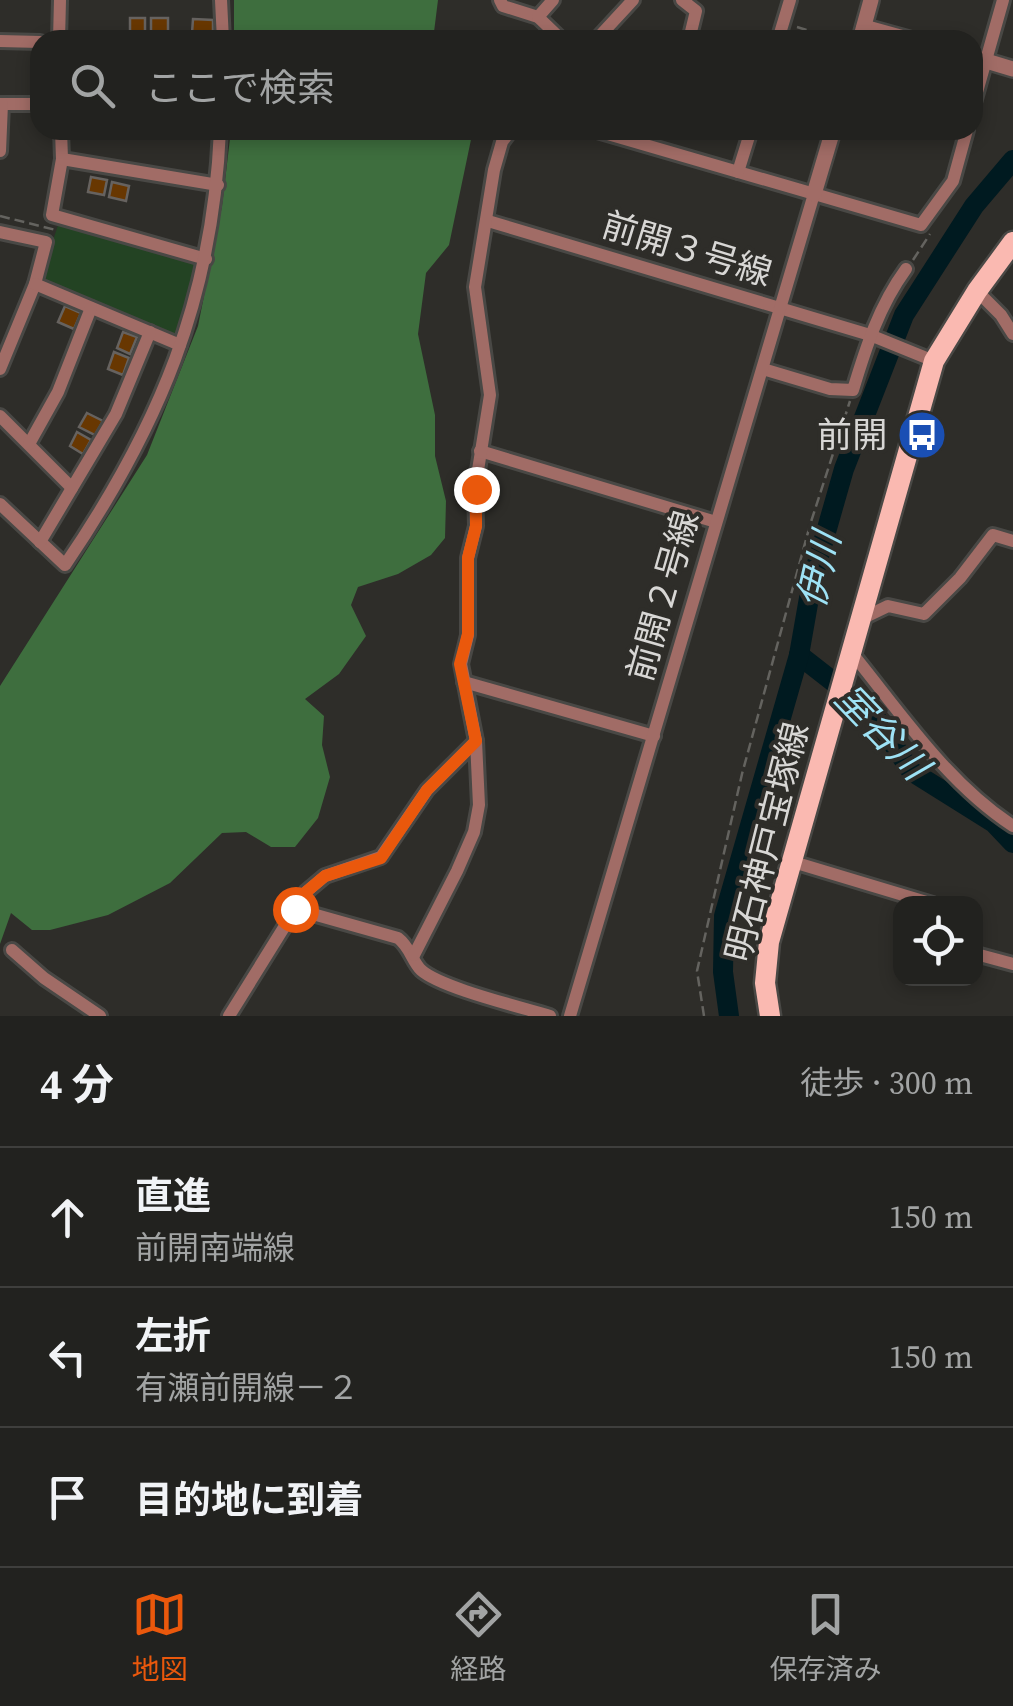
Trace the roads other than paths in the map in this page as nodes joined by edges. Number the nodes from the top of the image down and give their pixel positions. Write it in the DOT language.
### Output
graph roads {
  1 [pos="60,0"];
  2 [pos="221,0"];
  3 [pos="500,0"];
  4 [pos="554,0"];
  5 [pos="633,0"];
  6 [pos="682,0"];
  7 [pos="790,0"];
  8 [pos="871,0"];
  9 [pos="1003,0"];
  10 [pos="538,16"];
  11 [pos="59,30"];
  12 [pos="222,30"];
  13 [pos="552,30"];
  14 [pos="605,30"];
  15 [pos="691,30"];
  16 [pos="782,30"];
  17 [pos="863,30"];
  18 [pos="0,41"];
  19 [pos="30,42"];
  20 [pos="983,49"];
  21 [pos="983,60"];
  22 [pos="1013,69"];
  23 [pos="1,104"];
  24 [pos="30,104"];
  25 [pos="62,140"];
  26 [pos="220,140"];
  27 [pos="504,140"];
  28 [pos="628,140"];
  29 [pos="748,140"];
  30 [pos="830,140"];
  31 [pos="963,140"];
  32 [pos="0,151"];
  33 [pos="62,160"];
  34 [pos="738,172"];
  35 [pos="218,185"];
  36 [pos="814,194"];
  37 [pos="488,220"];
  38 [pos="0,232"];
  39 [pos="1013,242"];
  40 [pos="206,260"];
  41 [pos="906,270"];
  42 [pos="35,284"];
  43 [pos="977,290"];
  44 [pos="91,308"];
  45 [pos="781,309"];
  46 [pos="150,332"];
  47 [pos="1013,334"];
  48 [pos="870,335"];
  49 [pos="180,345"];
  50 [pos="929,359"];
  51 [pos="0,369"];
  52 [pos="762,369"];
  53 [pos="0,416"];
  54 [pos="28,444"];
  55 [pos="480,451"];
  56 [pos="72,488"];
  57 [pos="0,504"];
  58 [pos="716,522"];
  59 [pos="1013,541"];
  60 [pos="40,542"];
  61 [pos="860,619"];
  62 [pos="851,652"];
  63 [pos="464,682"];
  64 [pos="654,736"];
  65 [pos="476,741"];
  66 [pos="1013,826"];
  67 [pos="790,861"];
  68 [pos="906,896"];
  69 [pos="295,909"];
  70 [pos="12,950"];
  71 [pos="414,955"];
  72 [pos="983,956"];
  73 [pos="1013,964"];
  74 [pos="100,1016"];
  75 [pos="229,1016"];
  76 [pos="550,1016"];
  77 [pos="570,1016"];
  78 [pos="770,1016"];
  1 -- 11 [label="street"];
  2 -- 12 [label="street"];
  3 -- 10 [label="street"];
  4 -- 10 [label="street"];
  5 -- 14 [label="street"];
  6 -- 15 [label="street"];
  7 -- 16 [label="street"];
  8 -- 17 [label="street"];
  9 -- 20 [label="street"];
  10 -- 13 [label="street"];
  18 -- 19 [label="street"];
  21 -- 22 [label="street"];
  23 -- 24 [label="street"];
  23 -- 32 [label="street"];
  25 -- 33 [label="street"];
  26 -- 35 [label="street"];
  27 -- 37 [label="street"];
  28 -- 34 [label="street"];
  29 -- 34 [label="street"];
  30 -- 36 [label="street"];
  31 -- 36 [label="street"];
  33 -- 35 [label="street"];
  33 -- 40 [label="street"];
  34 -- 36 [label="street"];
  35 -- 40 [label="street"];
  36 -- 45 [label="street, 前開２号線"];
  37 -- 45 [label="street, 前開３号線"];
  37 -- 55 [label="street"];
  38 -- 42 [label="street"];
  39 -- 43 [label="main road, 明石神戸宝塚線"];
  40 -- 49 [label="street"];
  41 -- 48 [label="street"];
  42 -- 44 [label="street"];
  42 -- 51 [label="street"];
  43 -- 47 [label="street"];
  43 -- 50 [label="main road, 明石神戸宝塚線"];
  44 -- 46 [label="street"];
  44 -- 54 [label="street"];
  45 -- 48 [label="street, 前開３号線"];
  45 -- 52 [label="street, 前開２号線"];
  46 -- 49 [label="street"];
  46 -- 56 [label="street"];
  48 -- 50 [label="street, 前開３号線"];
  48 -- 52 [label="street"];
  49 -- 60 [label="street"];
  50 -- 61 [label="main road, 明石神戸宝塚線"];
  52 -- 58 [label="street, 前開２号線"];
  53 -- 54 [label="street"];
  54 -- 56 [label="street"];
  55 -- 58 [label="street"];
  55 -- 63 [label="street"];
  56 -- 60 [label="street"];
  57 -- 60 [label="street"];
  58 -- 64 [label="street, 前開２号線"];
  59 -- 61 [label="street"];
  61 -- 62 [label="main road, 明石神戸宝塚線"];
  62 -- 66 [label="street"];
  62 -- 67 [label="main road, 明石神戸宝塚線"];
  63 -- 64 [label="street"];
  63 -- 65 [label="street"];
  64 -- 77 [label="street, 前開２号線"];
  65 -- 69 [label="street"];
  65 -- 71 [label="street"];
  67 -- 68 [label="street"];
  67 -- 78 [label="main road, 明石神戸宝塚線"];
  69 -- 71 [label="street"];
  69 -- 75 [label="street"];
  70 -- 74 [label="street"];
  71 -- 76 [label="street"];
  72 -- 73 [label="street"];
}
